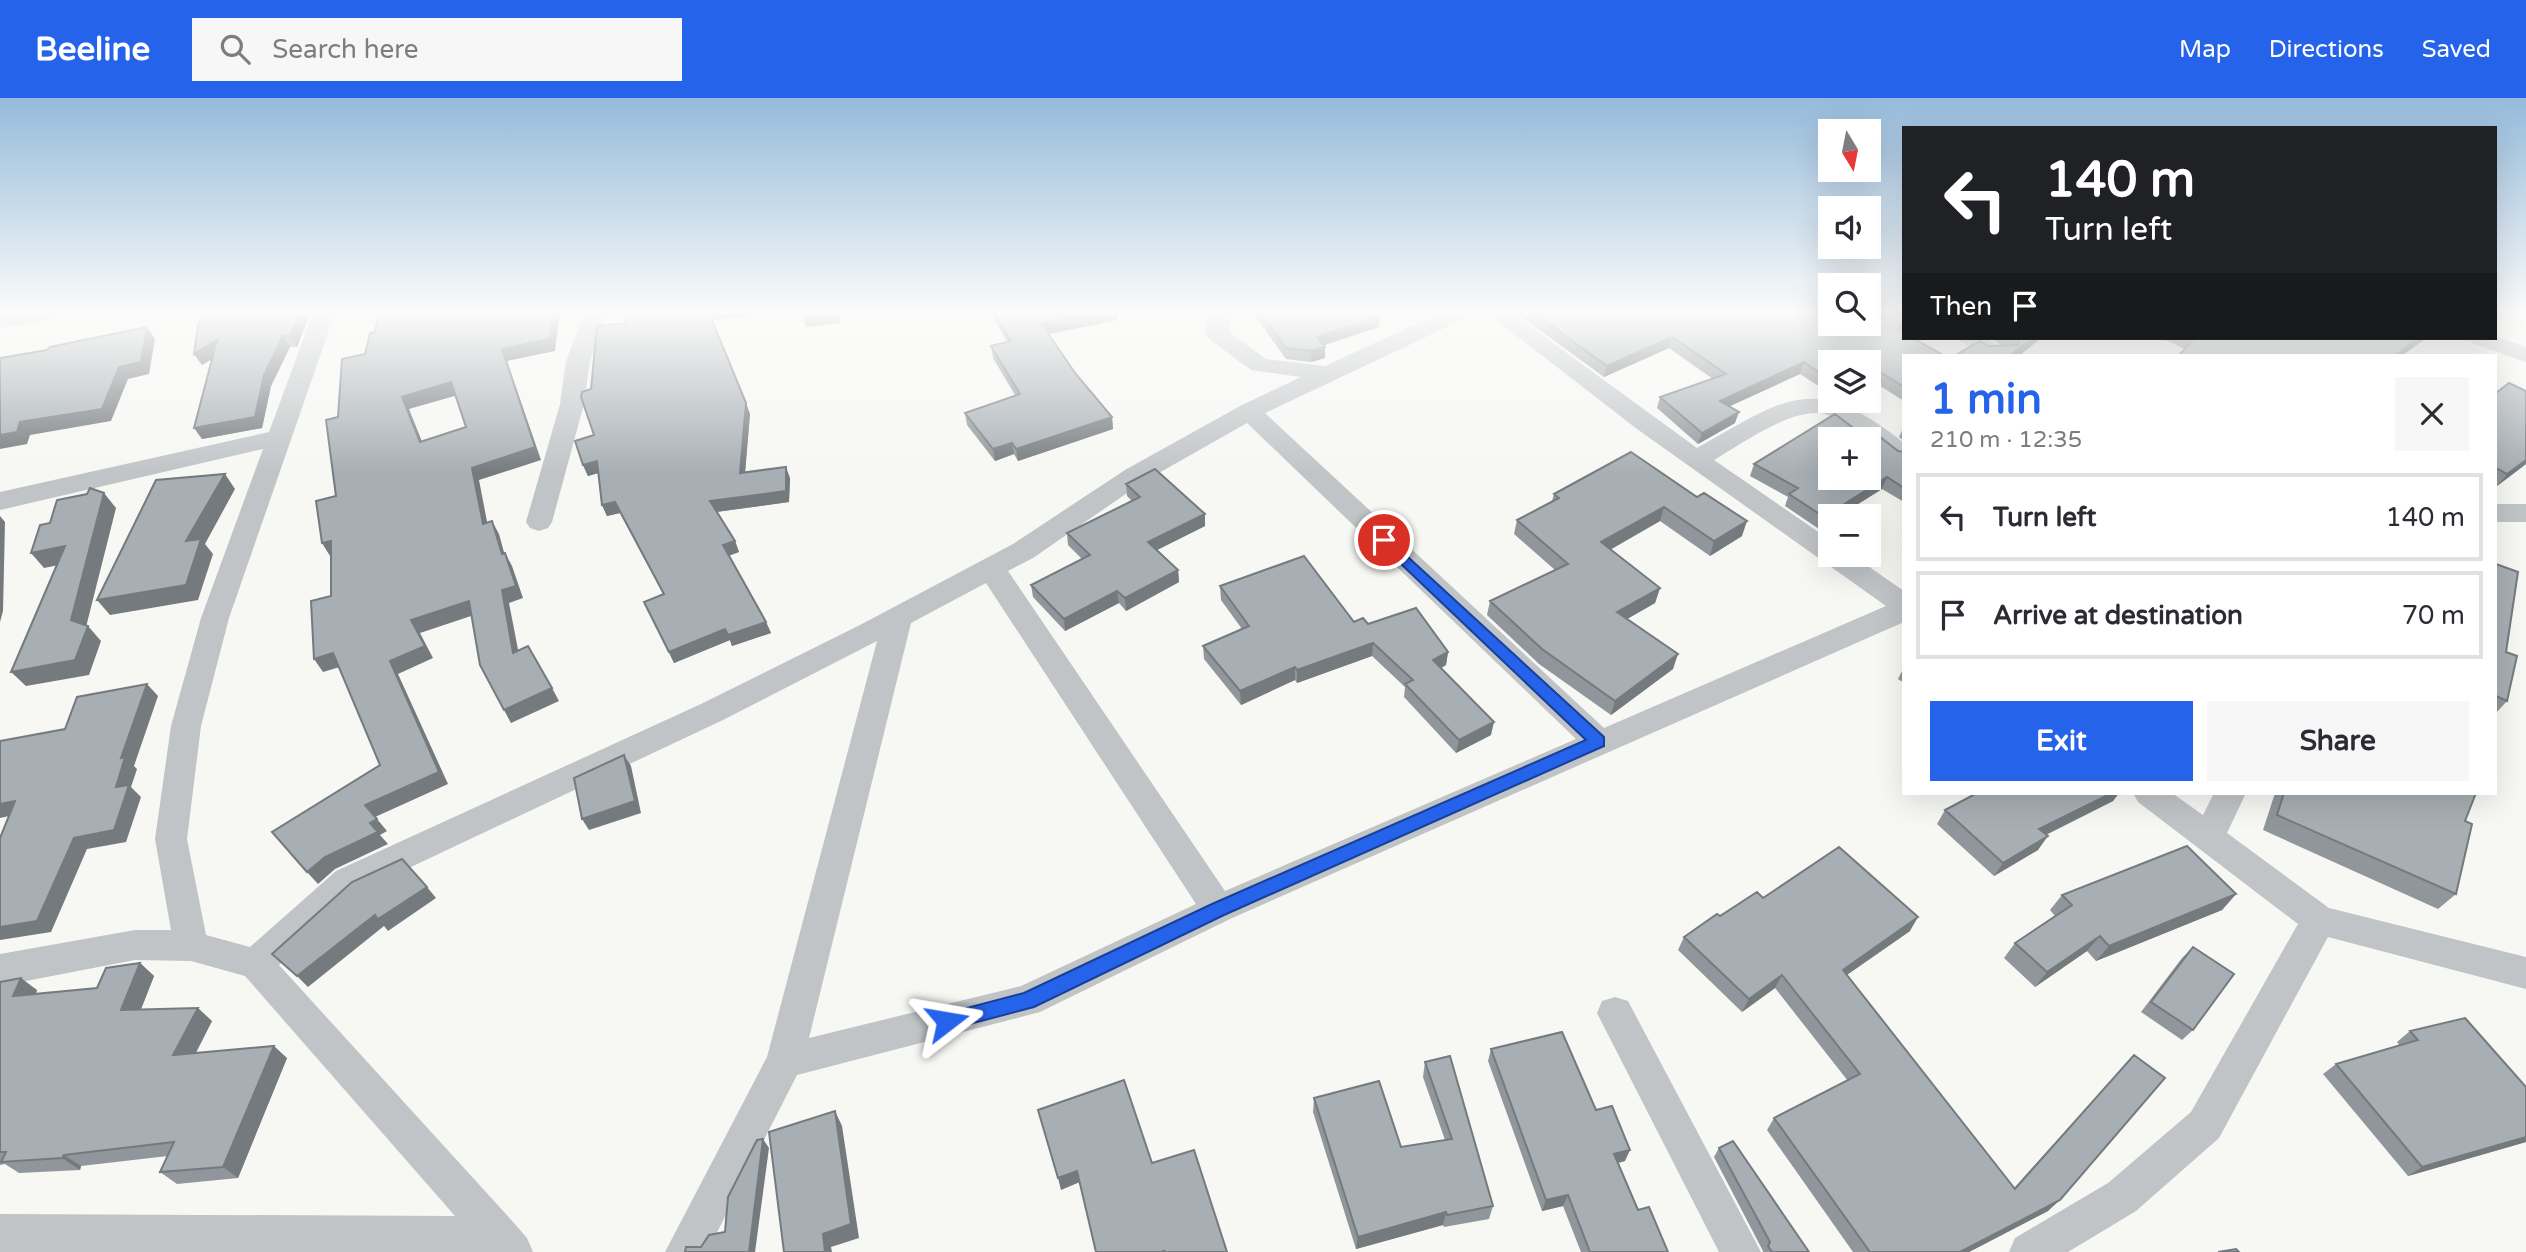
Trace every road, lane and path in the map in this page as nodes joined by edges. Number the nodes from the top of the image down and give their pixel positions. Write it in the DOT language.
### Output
graph roads {
  1 [pos="306,367"];
  2 [pos="577,367"];
  3 [pos="1274,367"];
  4 [pos="1345,367"];
  5 [pos="1571,367"];
  6 [pos="1330,374"];
  7 [pos="1249,411"];
  8 [pos="282,437"];
  9 [pos="1902,454"];
  10 [pos="1696,459"];
  11 [pos="0,501"];
  12 [pos="2497,513"];
  13 [pos="2526,513"];
  14 [pos="539,522"];
  15 [pos="1818,544"];
  16 [pos="1850,567"];
  17 [pos="991,568"];
  18 [pos="1902,604"];
  19 [pos="1902,611"];
  20 [pos="898,617"];
  21 [pos="1598,741"];
  22 [pos="2152,795"];
  23 [pos="2229,795"];
  24 [pos="2208,838"];
  25 [pos="1218,909"];
  26 [pos="2319,920"];
  27 [pos="191,946"];
  28 [pos="256,964"];
  29 [pos="0,970"];
  30 [pos="2526,973"];
  31 [pos="1615,1013"];
  32 [pos="785,1061"];
  33 [pos="0,1234"];
  34 [pos="507,1245"];
  35 [pos="685,1252"];
  36 [pos="1741,1252"];
  37 [pos="2029,1252"];
  1 -- 8 [label="street"];
  2 -- 14 [label="street"];
  3 -- 6 [label="street"];
  4 -- 6 [label="street"];
  5 -- 10 [label="street"];
  6 -- 7 [label="street"];
  7 -- 17 [label="street"];
  7 -- 21 [label="street"];
  8 -- 11 [label="street"];
  8 -- 27 [label="street"];
  9 -- 10 [label="street"];
  10 -- 15 [label="street"];
  12 -- 13 [label="street"];
  16 -- 18 [label="street"];
  17 -- 20 [label="street"];
  17 -- 25 [label="street"];
  19 -- 21 [label="street"];
  20 -- 28 [label="street"];
  20 -- 32 [label="street"];
  21 -- 25 [label="street"];
  22 -- 24 [label="street"];
  23 -- 24 [label="street"];
  24 -- 26 [label="street"];
  25 -- 32 [label="street"];
  26 -- 30 [label="street"];
  26 -- 37 [label="street"];
  27 -- 28 [label="street"];
  27 -- 29 [label="street"];
  28 -- 34 [label="street"];
  31 -- 36 [label="street"];
  32 -- 35 [label="street"];
  33 -- 34 [label="street"];
}
